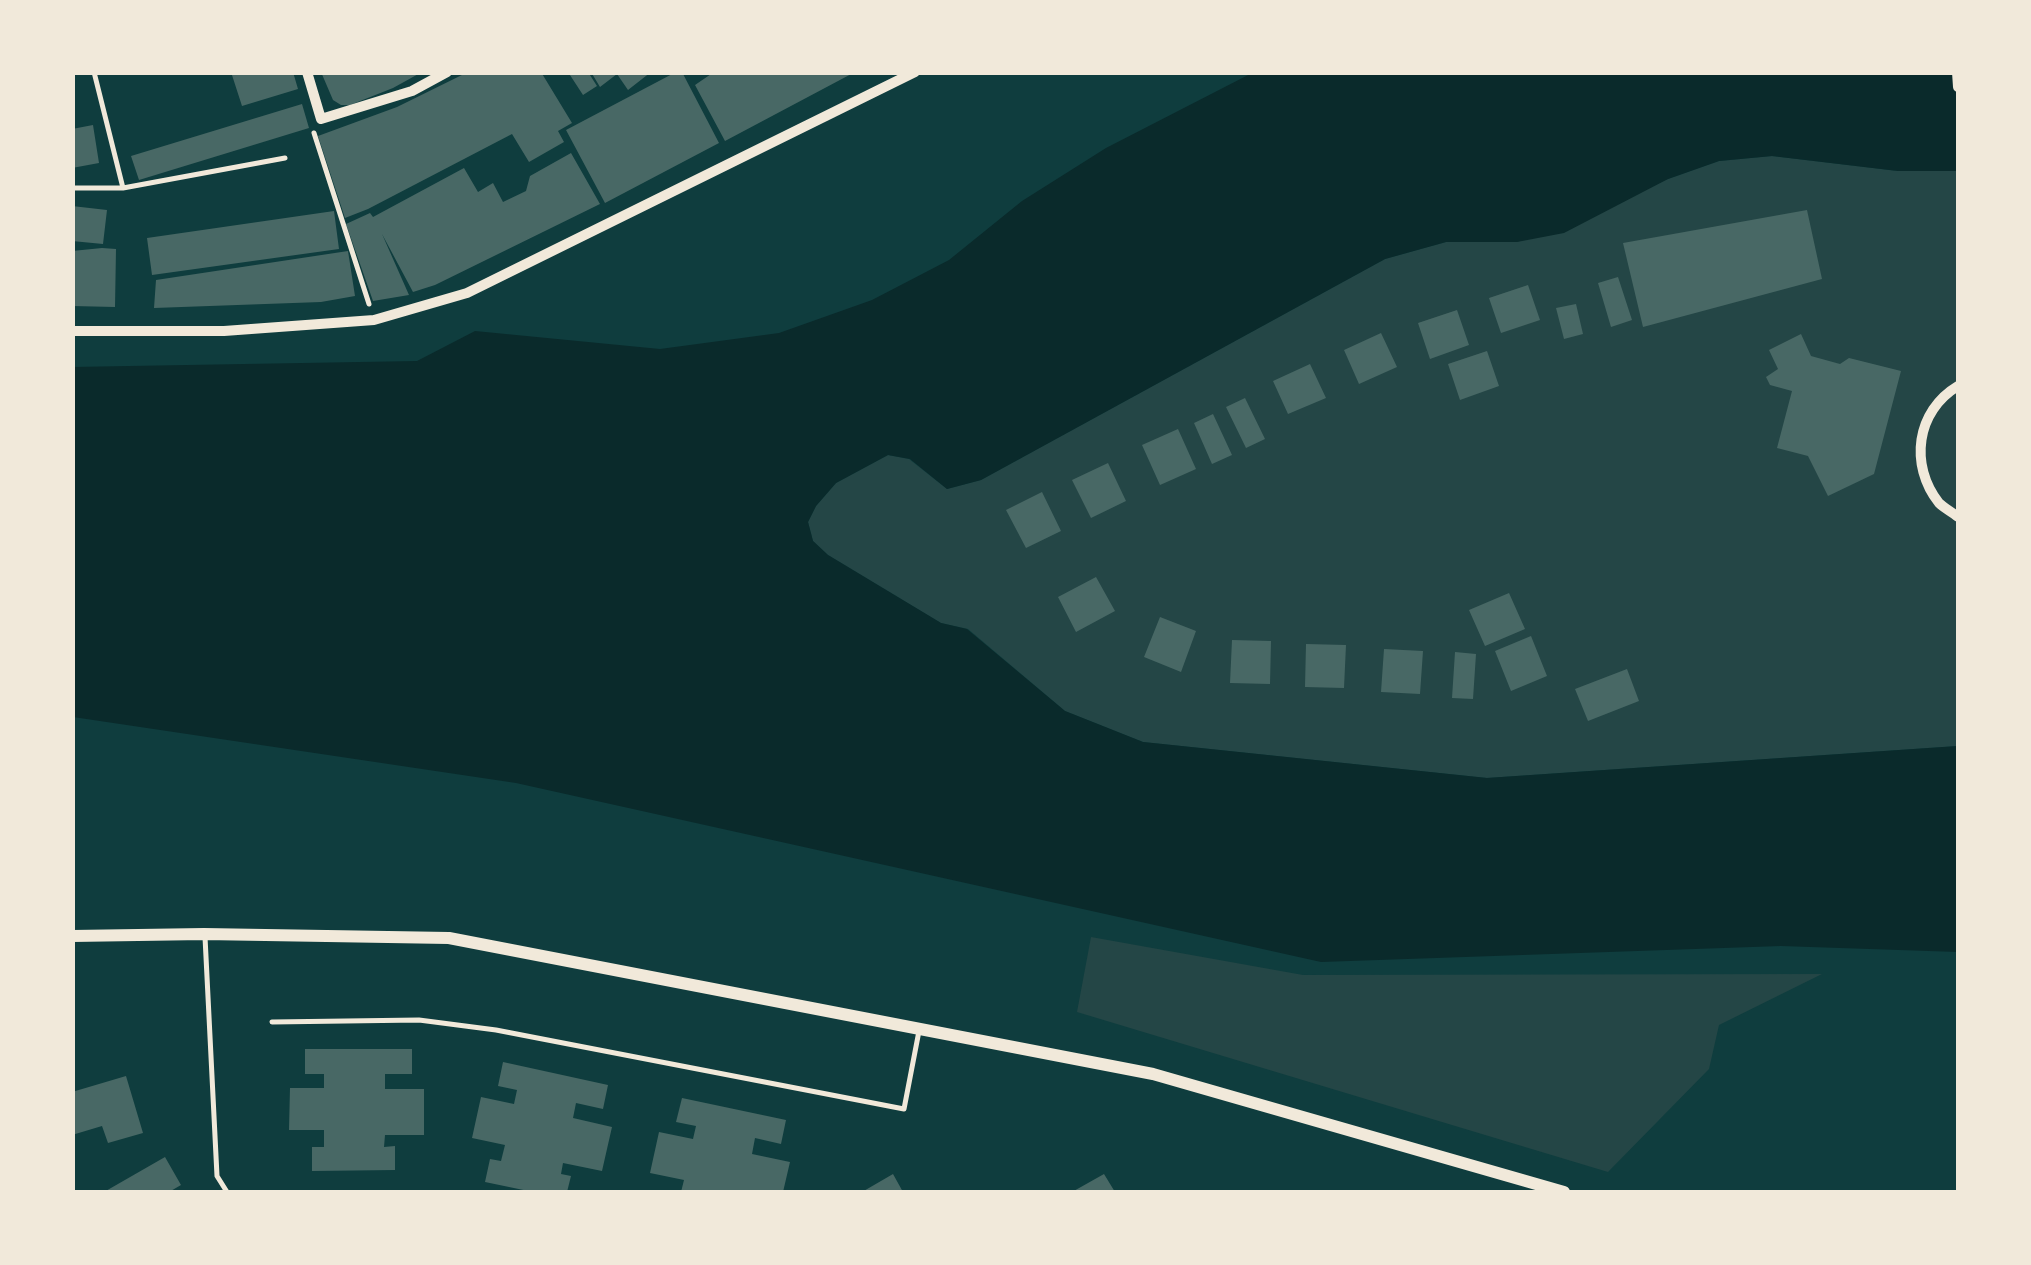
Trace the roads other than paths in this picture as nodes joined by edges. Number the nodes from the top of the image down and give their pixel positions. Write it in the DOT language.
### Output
graph roads {
  1 [pos="94,72"];
  2 [pos="307,72"];
  3 [pos="447,72"];
  4 [pos="915,72"];
  5 [pos="1957,72"];
  6 [pos="1958,87"];
  7 [pos="285,158"];
  8 [pos="72,188"];
  9 [pos="123,188"];
  10 [pos="72,330"];
  11 [pos="1958,386"];
  12 [pos="1958,516"];
  13 [pos="204,934"];
  14 [pos="72,936"];
  15 [pos="272,1022"];
  16 [pos="919,1028"];
  17 [pos="227,1192"];
  18 [pos="1564,1192"];
  1 -- 9 [label="lane"];
  2 -- 3 [label="street"];
  4 -- 10 [label="street"];
  5 -- 6 [label="street"];
  7 -- 9 [label="lane"];
  8 -- 9 [label="lane"];
  11 -- 12 [label="street"];
  13 -- 14 [label="street"];
  13 -- 16 [label="street"];
  13 -- 17 [label="lane"];
  15 -- 16 [label="lane"];
  16 -- 18 [label="street"];
}
